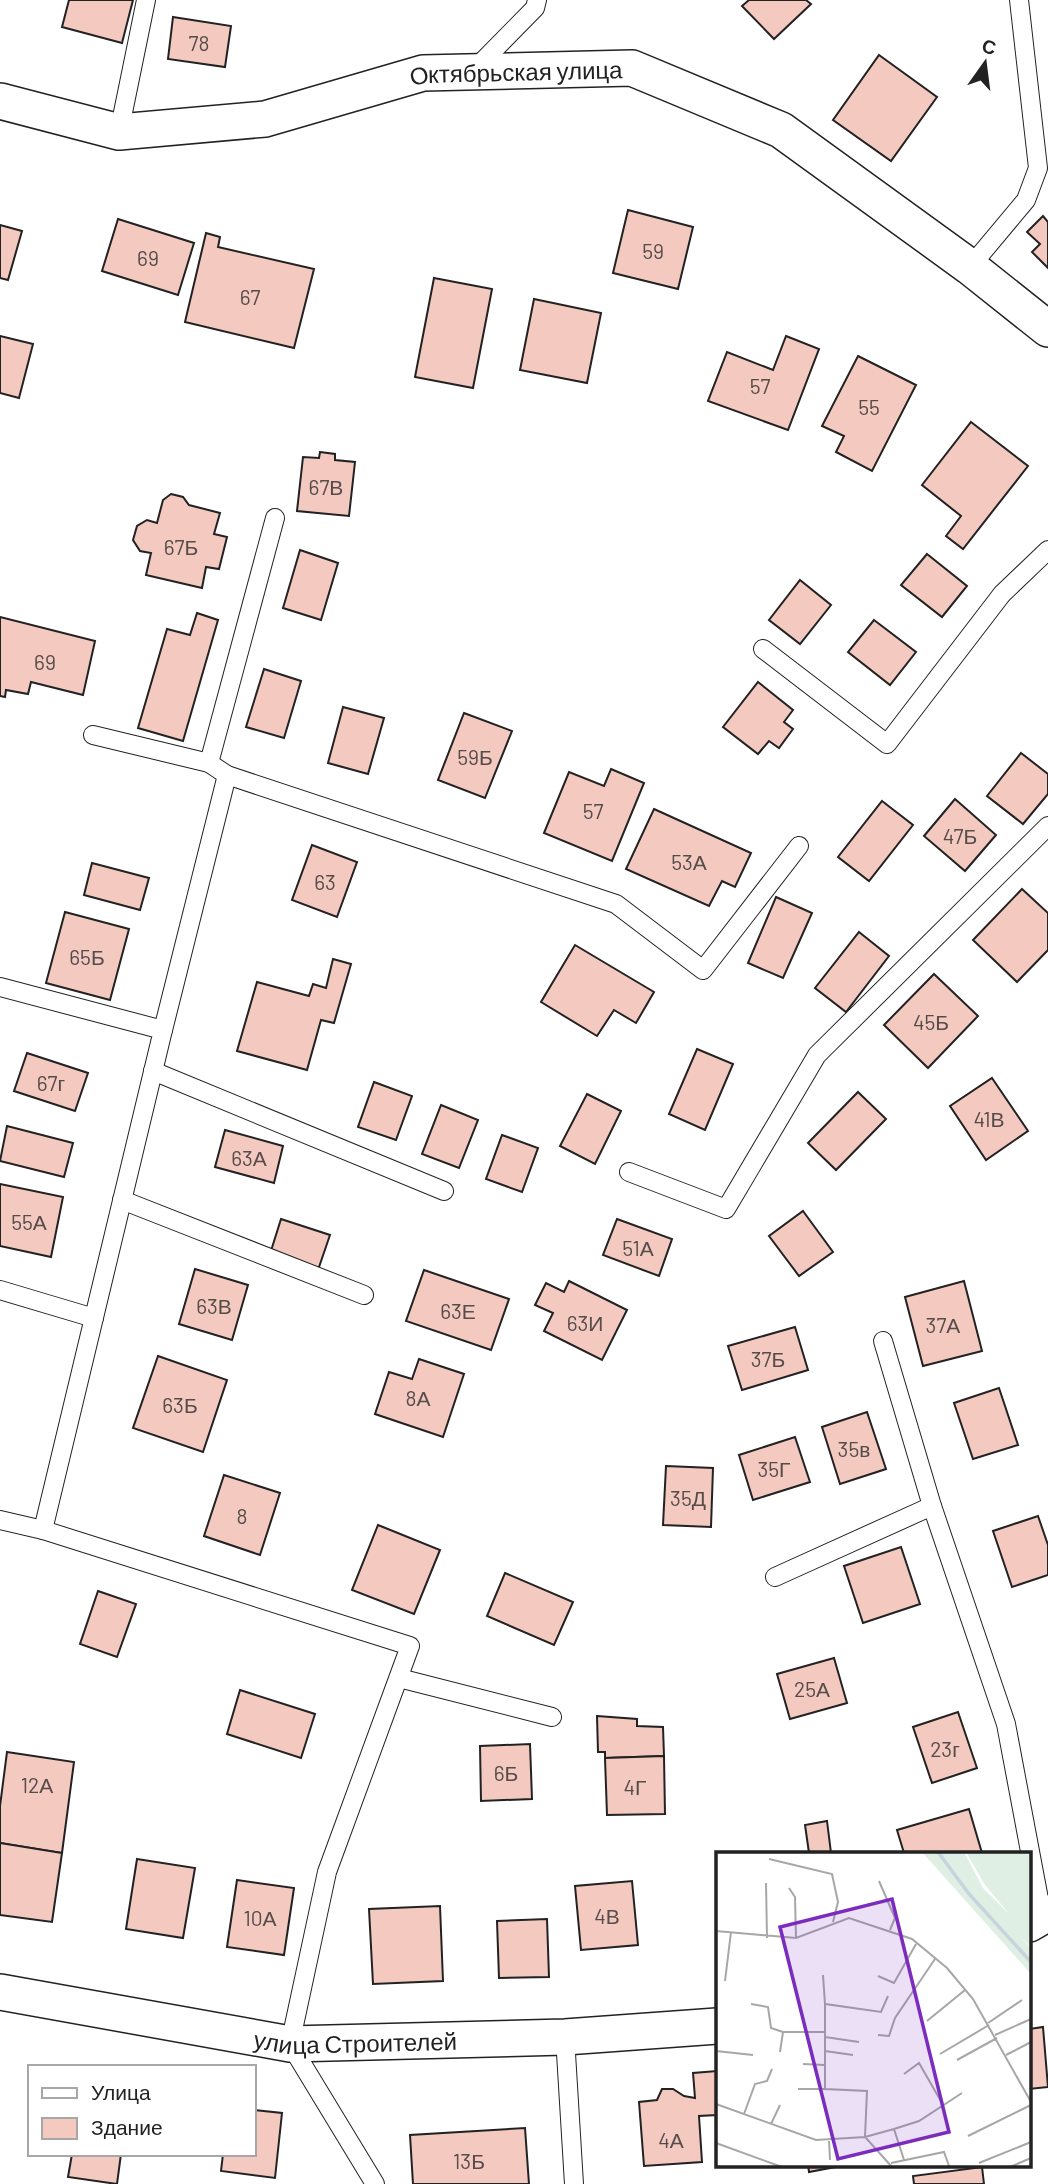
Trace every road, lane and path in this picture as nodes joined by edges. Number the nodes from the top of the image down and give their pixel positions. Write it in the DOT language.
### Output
graph roads {
  1 [pos="146,0"];
  2 [pos="537,0"];
  3 [pos="1019,0"];
  4 [pos="473,71"];
  5 [pos="0,101"];
  6 [pos="119,132"];
  7 [pos="970,267"];
  8 [pos="1048,329"];
  9 [pos="275,518"];
  10 [pos="1048,550"];
  11 [pos="763,649"];
  12 [pos="93,735"];
  13 [pos="209,763"];
  14 [pos="226,775"];
  15 [pos="1048,826"];
  16 [pos="800,846"];
  17 [pos="0,987"];
  18 [pos="163,1030"];
  19 [pos="153,1071"];
  20 [pos="629,1172"];
  21 [pos="444,1191"];
  22 [pos="122,1200"];
  23 [pos="0,1290"];
  24 [pos="364,1295"];
  25 [pos="94,1318"];
  26 [pos="883,1340"];
  27 [pos="932,1506"];
  28 [pos="0,1520"];
  29 [pos="43,1530"];
  30 [pos="775,1577"];
  31 [pos="398,1678"];
  32 [pos="552,1717"];
  33 [pos="1029,1852"];
  34 [pos="1030,1860"];
  35 [pos="1040,1917"];
  36 [pos="0,1992"];
  37 [pos="716,2026"];
  38 [pos="565,2037"];
  39 [pos="290,2044"];
  40 [pos="375,2184"];
  41 [pos="574,2184"];
  1 -- 6 [label="lane"];
  2 -- 4 [label="lane"];
  3 -- 7 [label="lane"];
  4 -- 6 [label="street, Октябрьская улица"];
  4 -- 7 [label="street, Октябрьская улица"];
  5 -- 6 [label="street, Октябрьская улица"];
  7 -- 8 [label="street, Октябрьская улица"];
  9 -- 13 [label="lane"];
  10 -- 11 [label="lane"];
  12 -- 13 [label="lane"];
  13 -- 14 [label="lane"];
  14 -- 16 [label="lane"];
  14 -- 18 [label="lane"];
  15 -- 20 [label="lane"];
  17 -- 18 [label="lane"];
  18 -- 19 [label="lane"];
  19 -- 21 [label="lane"];
  19 -- 22 [label="lane"];
  22 -- 24 [label="lane"];
  22 -- 25 [label="lane"];
  23 -- 25 [label="lane"];
  25 -- 29 [label="lane"];
  26 -- 27 [label="lane"];
  27 -- 30 [label="lane"];
  27 -- 33 [label="lane"];
  28 -- 29 [label="lane"];
  29 -- 31 [label="lane"];
  31 -- 32 [label="lane"];
  31 -- 39 [label="lane"];
  34 -- 35 [label="lane"];
  36 -- 39 [label="street, улица Строителей"];
  37 -- 38 [label="street, улица Строителей"];
  38 -- 39 [label="street, улица Строителей"];
  38 -- 41 [label="lane"];
  39 -- 40 [label="lane"];
}
